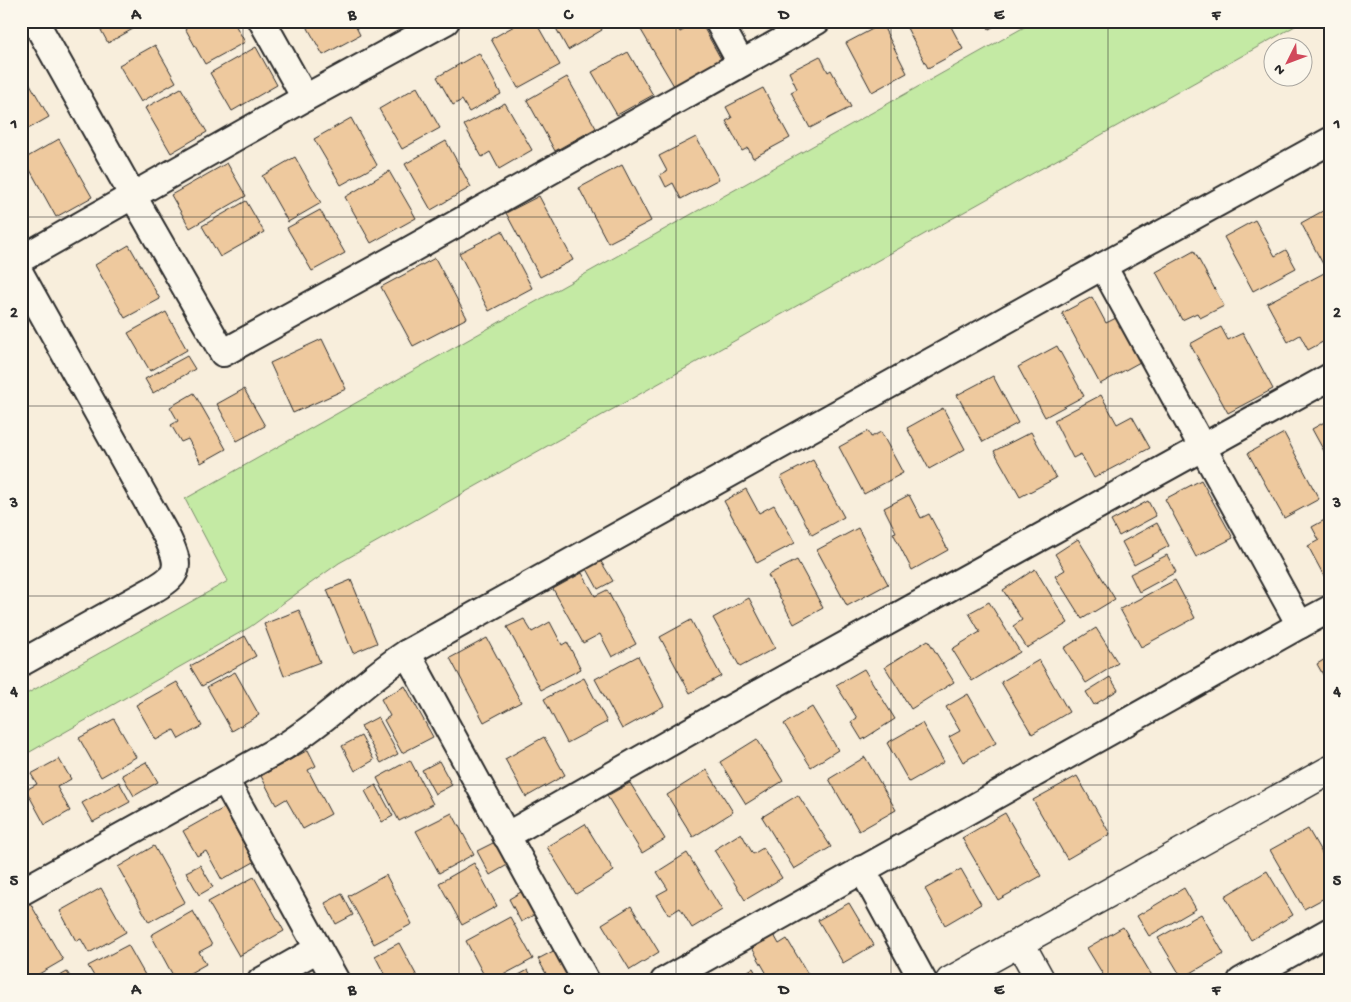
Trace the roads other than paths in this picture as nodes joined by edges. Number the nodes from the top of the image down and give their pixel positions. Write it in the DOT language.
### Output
graph roads {
  1 [pos="35,21"];
  2 [pos="262,21"];
  3 [pos="446,21"];
  4 [pos="718,21"];
  5 [pos="817,21"];
  6 [pos="741,63"];
  7 [pos="305,98"];
  8 [pos="1330,141"];
  9 [pos="133,196"];
  10 [pos="21,259"];
  11 [pos="1103,266"];
  12 [pos="21,275"];
  13 [pos="1330,377"];
  14 [pos="1202,448"];
  15 [pos="1330,609"];
  16 [pos="1300,625"];
  17 [pos="407,653"];
  18 [pos="21,664"];
  19 [pos="1330,770"];
  20 [pos="226,780"];
  21 [pos="506,836"];
  22 [pos="862,870"];
  23 [pos="21,892"];
  24 [pos="1330,931"];
  25 [pos="1020,943"];
  26 [pos="318,949"];
  27 [pos="261,981"];
  28 [pos="336,981"];
  29 [pos="586,981"];
  30 [pos="664,981"];
  31 [pos="923,981"];
  32 [pos="950,981"];
  33 [pos="1041,981"];
  34 [pos="1241,981"];
  1 -- 9 [label="street"];
  2 -- 7 [label="street"];
  3 -- 7 [label="street"];
  4 -- 6 [label="street"];
  5 -- 6 [label="street"];
  6 -- 9 [label="street"];
  7 -- 9 [label="street"];
  8 -- 11 [label="street"];
  9 -- 10 [label="street"];
  11 -- 14 [label="street"];
  11 -- 17 [label="street"];
  12 -- 18 [label="street"];
  13 -- 14 [label="street"];
  14 -- 16 [label="street"];
  14 -- 21 [label="street"];
  15 -- 16 [label="street"];
  16 -- 22 [label="street"];
  17 -- 20 [label="street"];
  17 -- 21 [label="street"];
  19 -- 25 [label="street"];
  20 -- 23 [label="street"];
  20 -- 26 [label="street"];
  21 -- 29 [label="street"];
  22 -- 30 [label="street"];
  22 -- 31 [label="street"];
  24 -- 34 [label="street"];
  25 -- 32 [label="street"];
  25 -- 33 [label="street"];
  26 -- 27 [label="street"];
  26 -- 28 [label="street"];
}
